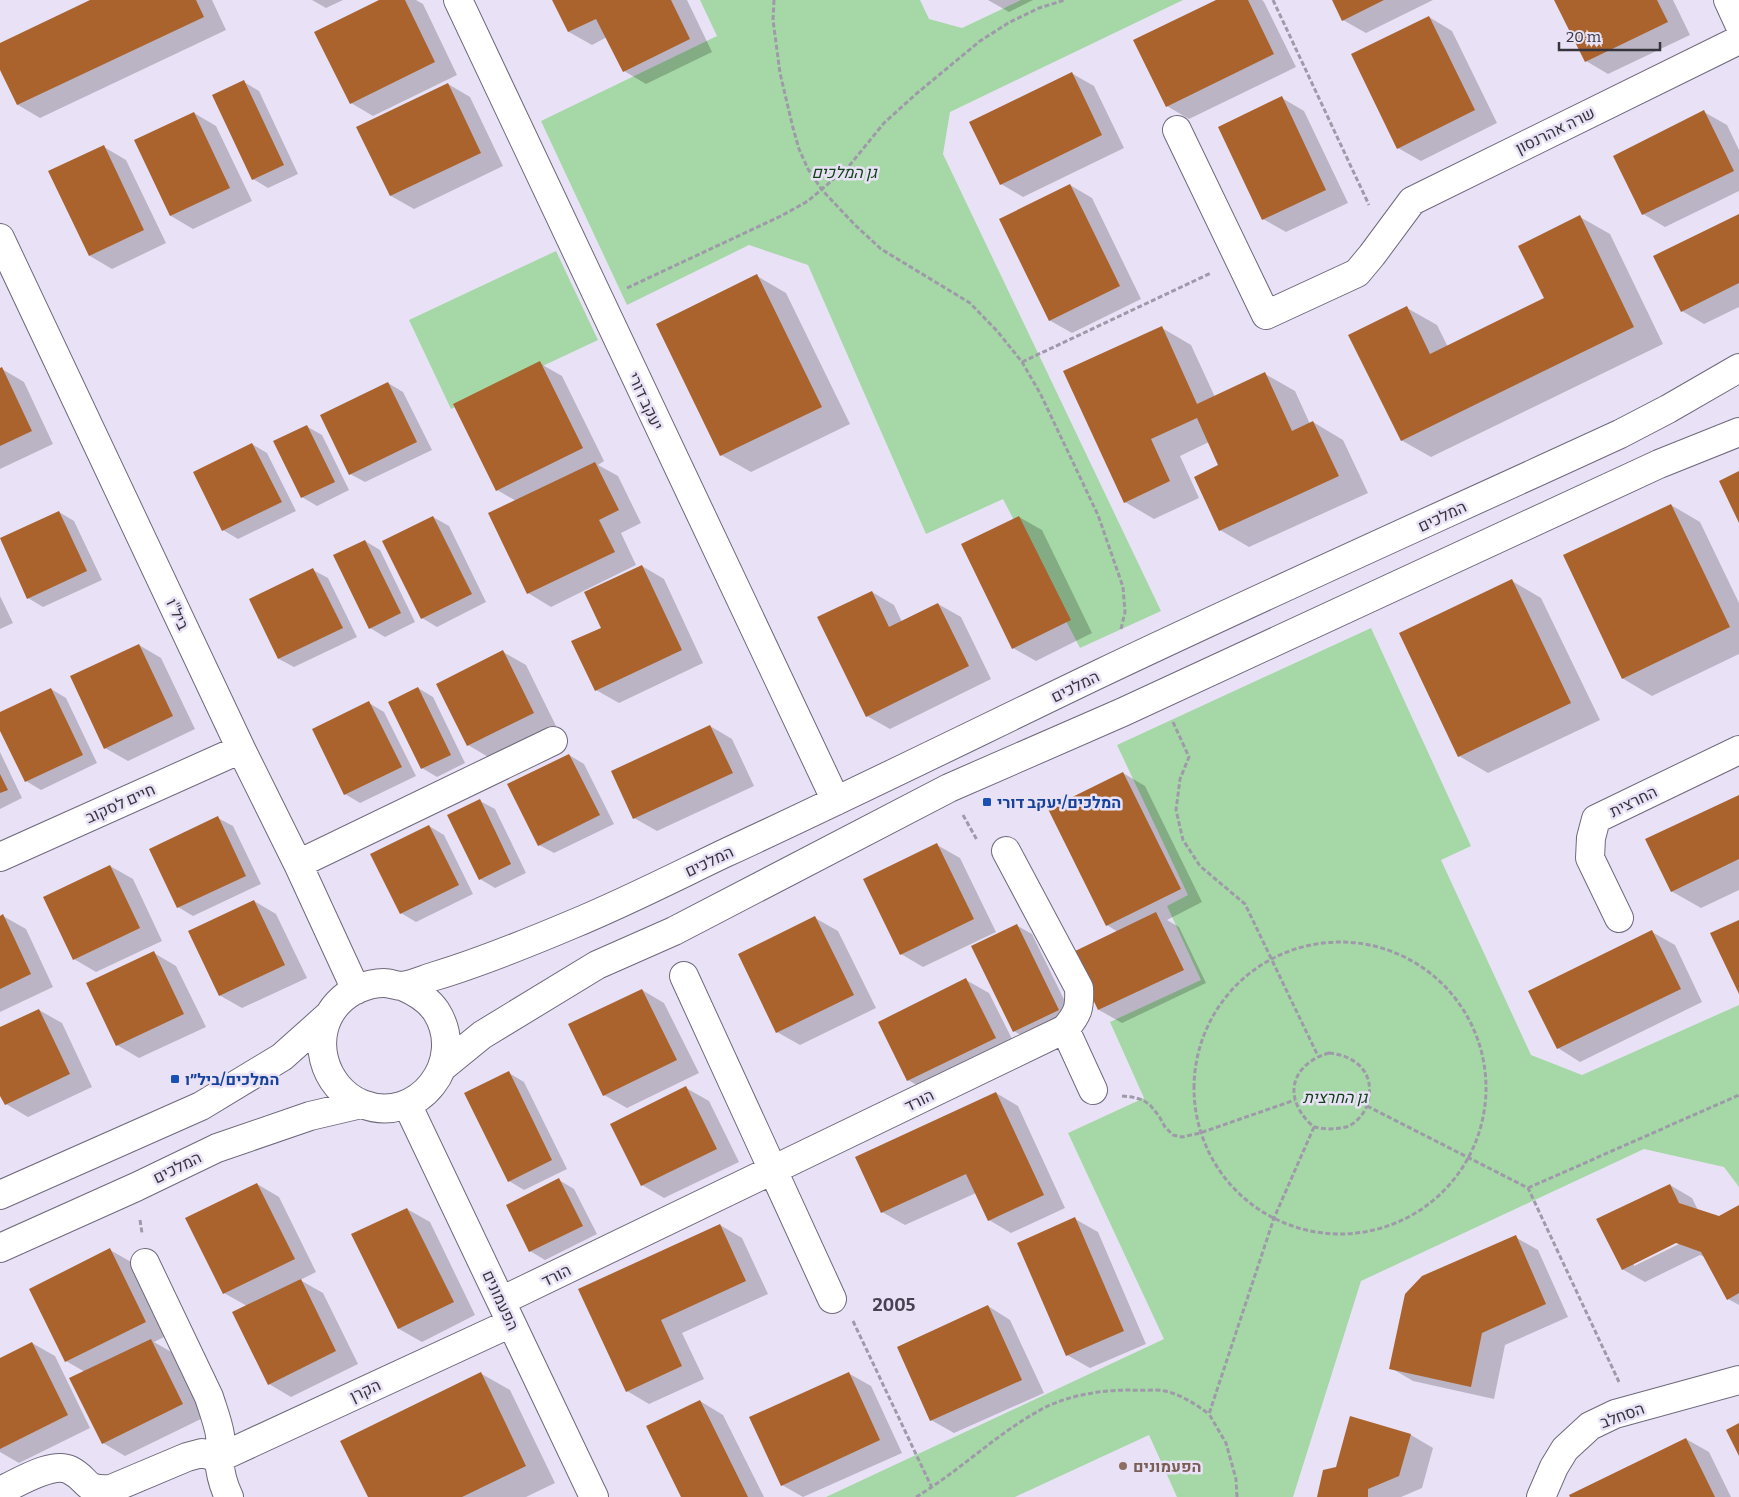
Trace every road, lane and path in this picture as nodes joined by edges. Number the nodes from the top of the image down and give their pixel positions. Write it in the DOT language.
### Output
graph roads {
  1 [pos="458,0"];
  2 [pos="774,0"];
  3 [pos="1066,0"];
  4 [pos="1272,0"];
  5 [pos="1728,0"];
  6 [pos="1739,24"];
  7 [pos="1739,40"];
  8 [pos="1177,130"];
  9 [pos="822,190"];
  10 [pos="0,238"];
  11 [pos="1385,238"];
  12 [pos="1239,260"];
  13 [pos="599,300"];
  14 [pos="1022,362"];
  15 [pos="1739,368"];
  16 [pos="1739,432"];
  17 [pos="1115,636"];
  18 [pos="1170,714"];
  19 [pos="553,741"];
  20 [pos="241,749"];
  21 [pos="1739,750"];
  22 [pos="836,802"];
  23 [pos="1006,851"];
  24 [pos="0,856"];
  25 [pos="298,864"];
  26 [pos="1619,918"];
  27 [pos="1270,958"];
  28 [pos="684,976"];
  29 [pos="402,986"];
  30 [pos="356,990"];
  31 [pos="329,1016"];
  32 [pos="1065,1029"];
  33 [pos="1318,1056"];
  34 [pos="444,1066"];
  35 [pos="1093,1090"];
  36 [pos="1739,1095"];
  37 [pos="1296,1100"];
  38 [pos="361,1104"];
  39 [pos="407,1104"];
  40 [pos="1367,1106"];
  41 [pos="1314,1126"];
  42 [pos="1200,1133"];
  43 [pos="1470,1158"];
  44 [pos="773,1170"];
  45 [pos="136,1187"];
  46 [pos="1528,1188"];
  47 [pos="0,1195"];
  48 [pos="1274,1218"];
  49 [pos="0,1248"];
  50 [pos="145,1263"];
  51 [pos="832,1299"];
  52 [pos="506,1312"];
  53 [pos="1739,1380"];
  54 [pos="1632,1410"];
  55 [pos="1209,1414"];
  56 [pos="219,1458"];
  57 [pos="932,1488"];
  58 [pos="0,1491"];
  59 [pos="229,1497"];
  60 [pos="594,1497"];
  61 [pos="916,1497"];
  62 [pos="1236,1497"];
  63 [pos="1541,1497"];
  1 -- 13 [label="street, יעקב דורי"];
  2 -- 9 [label="path"];
  3 -- 9 [label="path"];
  4 -- 11 [label="path"];
  5 -- 6 [label="street"];
  7 -- 11 [label="street, שרה אהרנסון"];
  8 -- 12 [label="street, שרה אהרנסון"];
  9 -- 13 [label="path"];
  9 -- 14 [label="path"];
  10 -- 20 [label="street, ביל\"ו"];
  11 -- 12 [label="street, שרה אהרנסון"];
  12 -- 14 [label="path"];
  13 -- 22 [label="street, יעקב דורי"];
  14 -- 17 [label="path"];
  15 -- 22 [label="street, המלכים"];
  16 -- 34 [label="street"];
  18 -- 27 [label="path"];
  19 -- 25 [label="street"];
  20 -- 24 [label="street, חיים לסקוב"];
  20 -- 25 [label="street, ביל\"ו"];
  21 -- 26 [label="street, החרצית"];
  22 -- 29 [label="street, המלכים"];
  23 -- 32 [label="street"];
  25 -- 30 [label="street, ביל\"ו"];
  27 -- 33 [label="path"];
  27 -- 42 [label="path"];
  27 -- 43 [label="path"];
  28 -- 44 [label="street"];
  29 -- 30 [label="street"];
  29 -- 34 [label="street"];
  30 -- 31 [label="street"];
  31 -- 38 [label="street"];
  31 -- 47 [label="street"];
  32 -- 35 [label="street"];
  32 -- 44 [label="street, הורד"];
  33 -- 37 [label="path"];
  33 -- 40 [label="path"];
  34 -- 39 [label="street"];
  35 -- 42 [label="path"];
  36 -- 46 [label="path"];
  37 -- 41 [label="path"];
  37 -- 42 [label="path"];
  38 -- 39 [label="street"];
  38 -- 45 [label="street, המלכים"];
  39 -- 52 [label="street, הפעמונים"];
  40 -- 41 [label="path"];
  40 -- 43 [label="path"];
  41 -- 48 [label="path"];
  42 -- 48 [label="path"];
  43 -- 46 [label="path"];
  43 -- 48 [label="path"];
  44 -- 51 [label="street"];
  44 -- 52 [label="street, הורד"];
  45 -- 49 [label="street, המלכים"];
  45 -- 50 [label="path"];
  46 -- 54 [label="path"];
  48 -- 55 [label="path"];
  50 -- 56 [label="street"];
  51 -- 57 [label="path"];
  52 -- 56 [label="street, הקרן"];
  52 -- 60 [label="street, הפעמונים"];
  53 -- 54 [label="street, הסחלב"];
  54 -- 63 [label="street, הסחלב"];
  55 -- 57 [label="path"];
  55 -- 62 [label="path"];
  56 -- 58 [label="street"];
  56 -- 59 [label="street"];
  57 -- 61 [label="path"];
}
